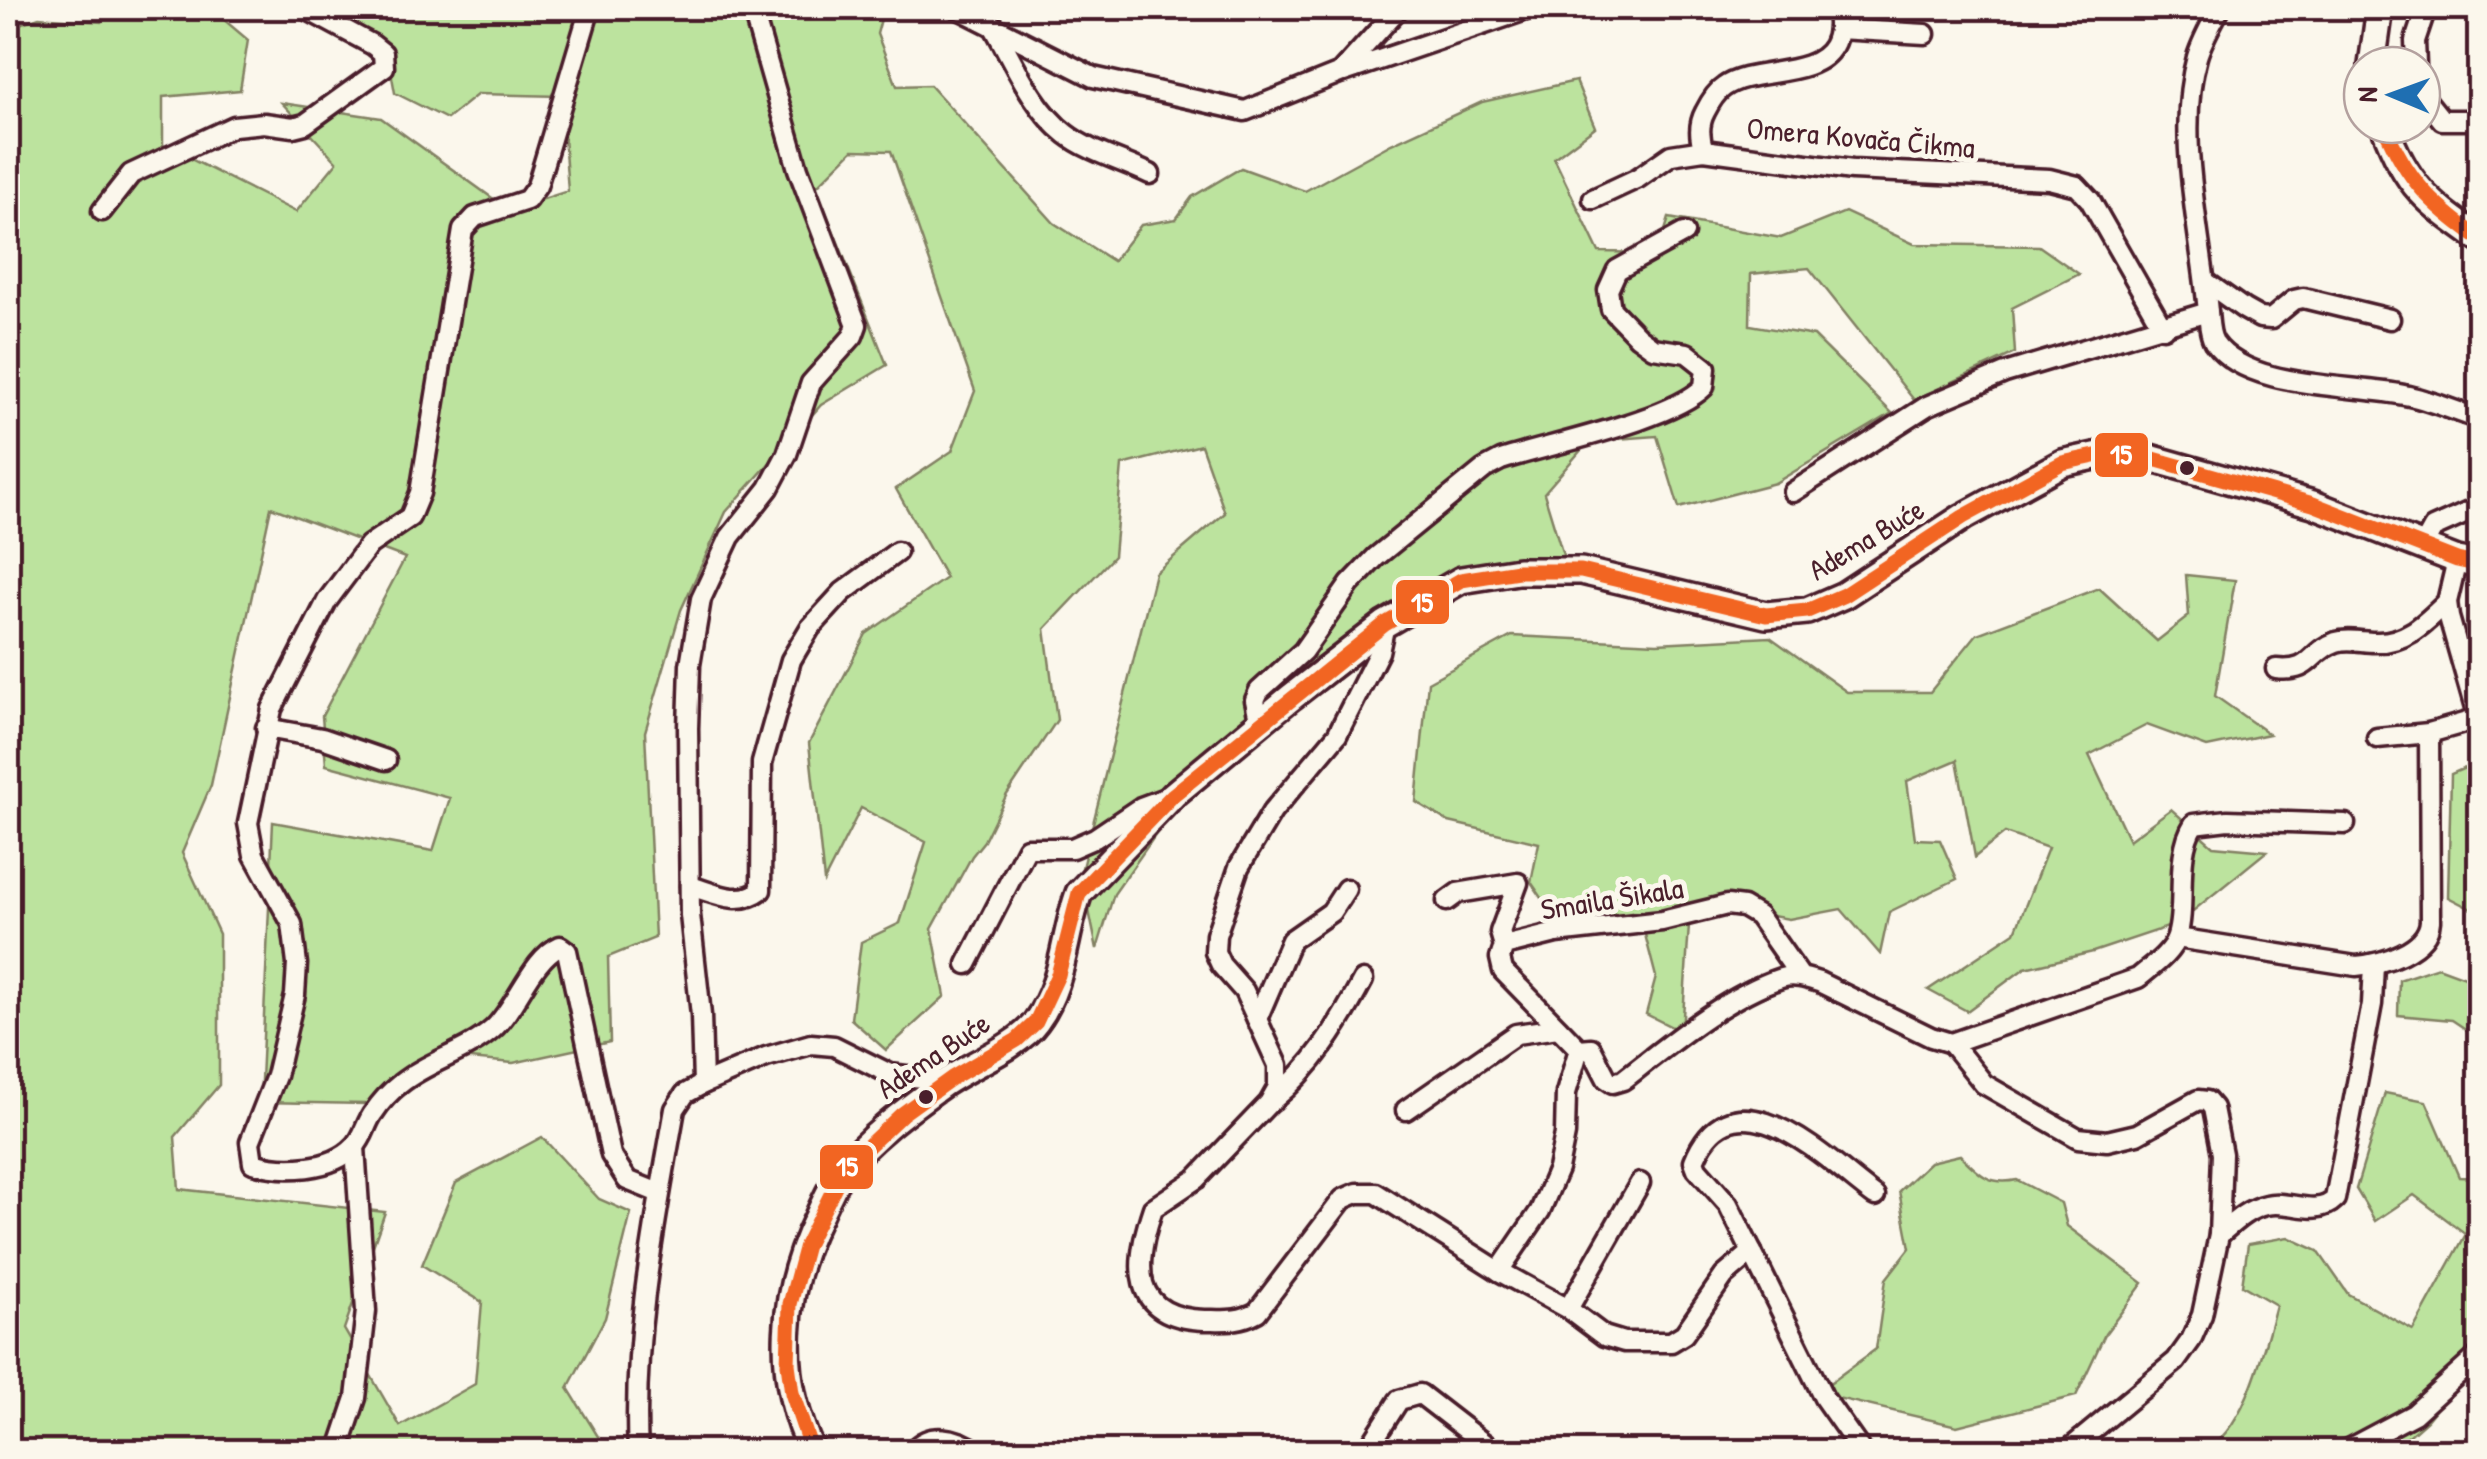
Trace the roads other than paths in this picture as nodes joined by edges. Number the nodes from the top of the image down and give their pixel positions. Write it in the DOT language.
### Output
graph roads {
  1 [pos="304,8"];
  2 [pos="590,8"];
  3 [pos="752,8"];
  4 [pos="957,8"];
  5 [pos="1399,8"];
  6 [pos="1532,8"];
  7 [pos="1837,8"];
  8 [pos="2220,8"];
  9 [pos="2380,8"];
  10 [pos="2426,8"];
  11 [pos="992,24"];
  12 [pos="1838,29"];
  13 [pos="1924,34"];
  14 [pos="2375,45"];
  15 [pos="2415,45"];
  16 [pos="1340,74"];
  17 [pos="2478,119"];
  18 [pos="2442,120"];
  19 [pos="2392,145"];
  20 [pos="1704,150"];
  21 [pos="1150,174"];
  22 [pos="1593,199"];
  23 [pos="102,211"];
  24 [pos="1684,233"];
  25 [pos="2480,239"];
  26 [pos="2206,282"];
  27 [pos="2208,312"];
  28 [pos="2390,319"];
  29 [pos="2163,328"];
  30 [pos="2480,422"];
  31 [pos="1793,492"];
  32 [pos="2480,506"];
  33 [pos="2424,546"];
  34 [pos="897,552"];
  35 [pos="2468,563"];
  36 [pos="2447,602"];
  37 [pos="1385,624"];
  38 [pos="2276,669"];
  39 [pos="1260,725"];
  40 [pos="266,728"];
  41 [pos="2429,733"];
  42 [pos="2377,738"];
  43 [pos="386,760"];
  44 [pos="1173,795"];
  45 [pos="2345,824"];
  46 [pos="690,886"];
  47 [pos="1346,889"];
  48 [pos="1448,901"];
  49 [pos="2177,938"];
  50 [pos="1504,946"];
  51 [pos="966,964"];
  52 [pos="2374,965"];
  53 [pos="1800,976"];
  54 [pos="1363,980"];
  55 [pos="1257,1018"];
  56 [pos="1558,1028"];
  57 [pos="1951,1043"];
  58 [pos="1579,1049"];
  59 [pos="946,1082"];
  60 [pos="703,1084"];
  61 [pos="1269,1103"];
  62 [pos="1406,1110"];
  63 [pos="355,1146"];
  64 [pos="1640,1184"];
  65 [pos="658,1193"];
  66 [pos="1875,1196"];
  67 [pos="2219,1235"];
  68 [pos="1752,1252"];
  69 [pos="1499,1270"];
  70 [pos="1568,1308"];
  71 [pos="2480,1354"];
  72 [pos="2348,1449"];
  73 [pos="338,1452"];
  74 [pos="638,1452"];
  75 [pos="812,1452"];
  76 [pos="913,1452"];
  77 [pos="977,1452"];
  78 [pos="1366,1452"];
  79 [pos="1495,1452"];
  80 [pos="1862,1452"];
  81 [pos="2066,1452"];
  1 -- 23 [label="street"];
  2 -- 40 [label="street"];
  3 -- 46 [label="street"];
  4 -- 11 [label="street"];
  5 -- 16 [label="street"];
  6 -- 16 [label="street"];
  7 -- 12 [label="street"];
  8 -- 26 [label="street"];
  9 -- 14 [label="street"];
  10 -- 15 [label="street"];
  11 -- 16 [label="street"];
  11 -- 21 [label="street"];
  12 -- 13 [label="street"];
  12 -- 20 [label="street, Omera Kovača Čikma"];
  17 -- 18 [label="street"];
  19 -- 25 [label="street"];
  20 -- 22 [label="street"];
  20 -- 29 [label="street, Omera Kovača Čikma"];
  24 -- 39 [label="street"];
  26 -- 27 [label="street"];
  26 -- 28 [label="street"];
  27 -- 29 [label="street"];
  27 -- 30 [label="street"];
  29 -- 31 [label="street"];
  32 -- 33 [label="street"];
  33 -- 35 [label="street, Adema Buće"];
  33 -- 37 [label="street, Adema Buće"];
  34 -- 46 [label="street"];
  35 -- 36 [label="street, Adema Buće"];
  36 -- 38 [label="street"];
  36 -- 41 [label="street, Adema Buće"];
  37 -- 39 [label="street, Adema Buće"];
  37 -- 55 [label="street"];
  39 -- 44 [label="street, Adema Buće"];
  40 -- 43 [label="street"];
  40 -- 63 [label="street"];
  41 -- 42 [label="street, Adema Buće"];
  41 -- 52 [label="street"];
  44 -- 51 [label="street, Adema Buće"];
  44 -- 59 [label="street, Adema Buće"];
  45 -- 49 [label="street"];
  46 -- 60 [label="street"];
  47 -- 55 [label="street"];
  48 -- 50 [label="street"];
  49 -- 52 [label="street"];
  49 -- 57 [label="street"];
  50 -- 53 [label="street, Smaila Šikala"];
  50 -- 56 [label="street, Smaila Šikala"];
  52 -- 67 [label="street"];
  53 -- 57 [label="street"];
  53 -- 58 [label="street, Smaila Šikala"];
  54 -- 61 [label="street"];
  55 -- 61 [label="street"];
  56 -- 58 [label="street, Smaila Šikala"];
  56 -- 62 [label="street"];
  57 -- 67 [label="street"];
  58 -- 69 [label="street"];
  59 -- 60 [label="street"];
  59 -- 75 [label="street, Adema Buće"];
  60 -- 65 [label="street"];
  61 -- 69 [label="street"];
  63 -- 65 [label="street"];
  63 -- 73 [label="street"];
  64 -- 70 [label="street"];
  65 -- 74 [label="street"];
  66 -- 68 [label="street"];
  67 -- 81 [label="street"];
  68 -- 70 [label="street"];
  68 -- 80 [label="street"];
  69 -- 70 [label="street"];
  71 -- 72 [label="street"];
  76 -- 77 [label="street"];
  78 -- 79 [label="street"];
}
